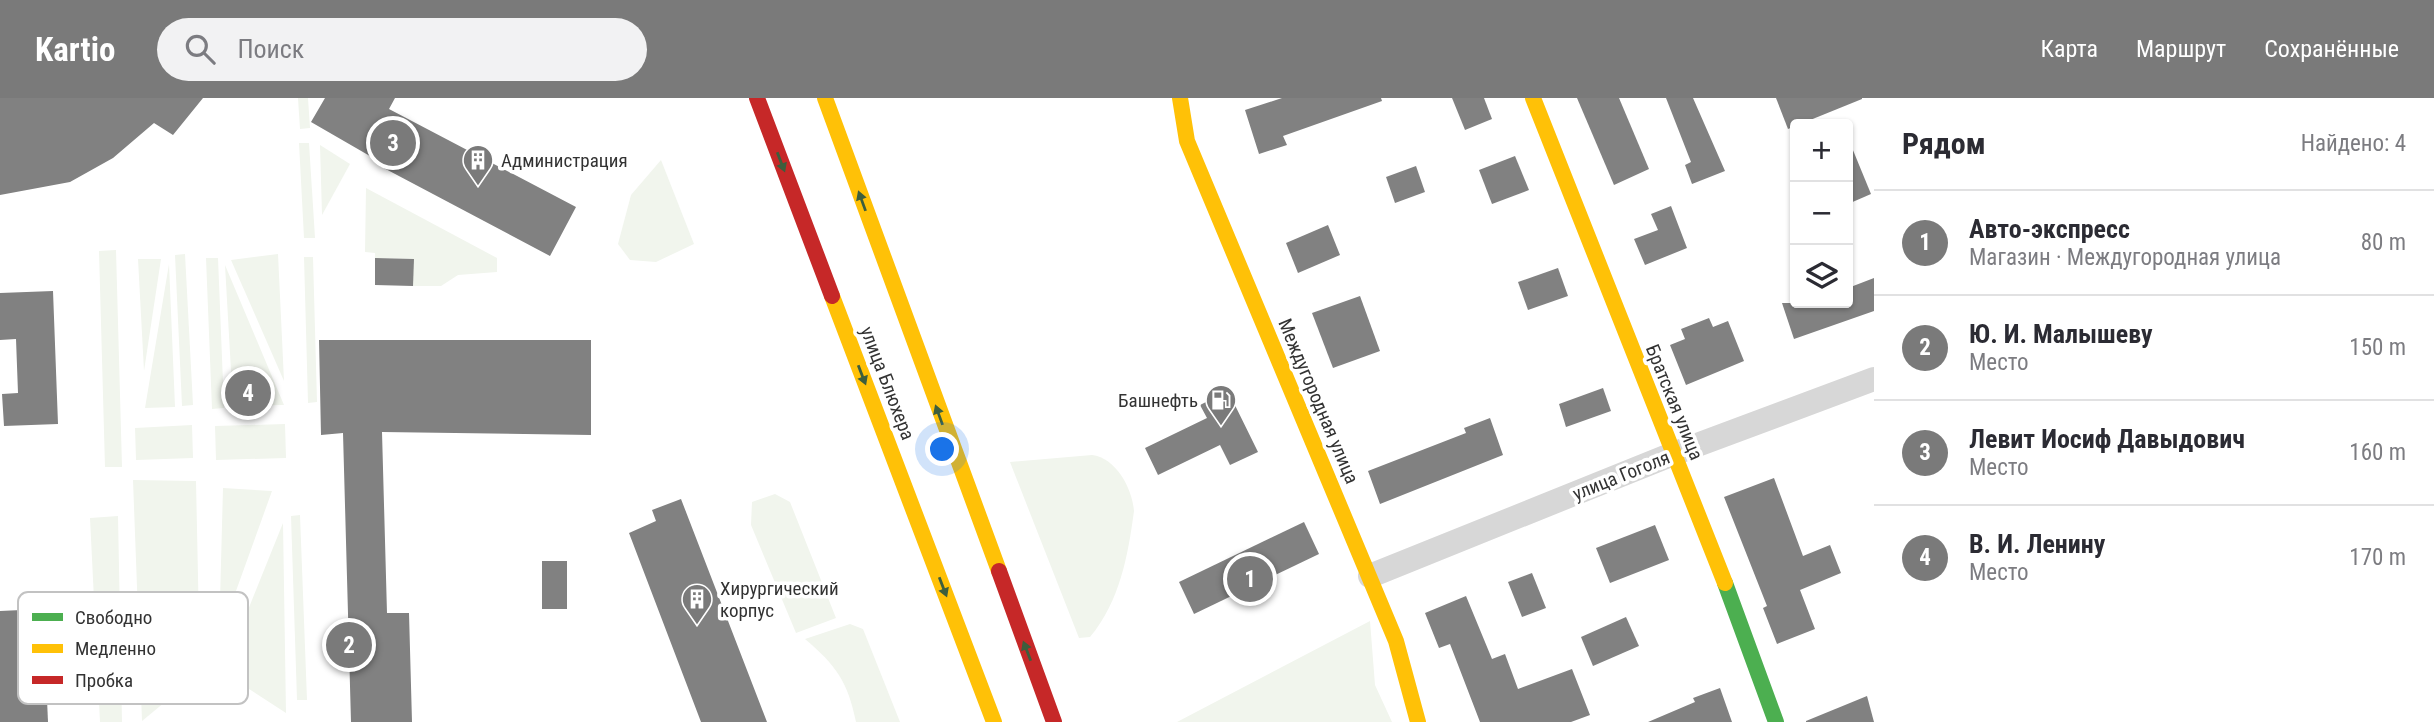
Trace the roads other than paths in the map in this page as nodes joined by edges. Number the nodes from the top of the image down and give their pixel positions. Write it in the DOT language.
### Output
graph roads {
  1 [pos="757,98"];
  2 [pos="825,98"];
  3 [pos="1180,98"];
  4 [pos="1533,98"];
  5 [pos="1874,379"];
  6 [pos="1673,454"];
  7 [pos="1370,576"];
  8 [pos="994,722"];
  9 [pos="1054,722"];
  10 [pos="1418,722"];
  11 [pos="1776,722"];
  1 -- 8 [label="street, улица Блюхера, one-way"];
  9 -- 2 [label="street, улица Блюхера, one-way"];
  3 -- 7 [label="street, Междугородная улица"];
  4 -- 6 [label="street, Братская улица"];
  5 -- 6 [label="street, улица Гоголя"];
  6 -- 7 [label="street, улица Гоголя"];
  6 -- 11 [label="street, Братская улица"];
  7 -- 10 [label="street, Междугородная улица"];
}
